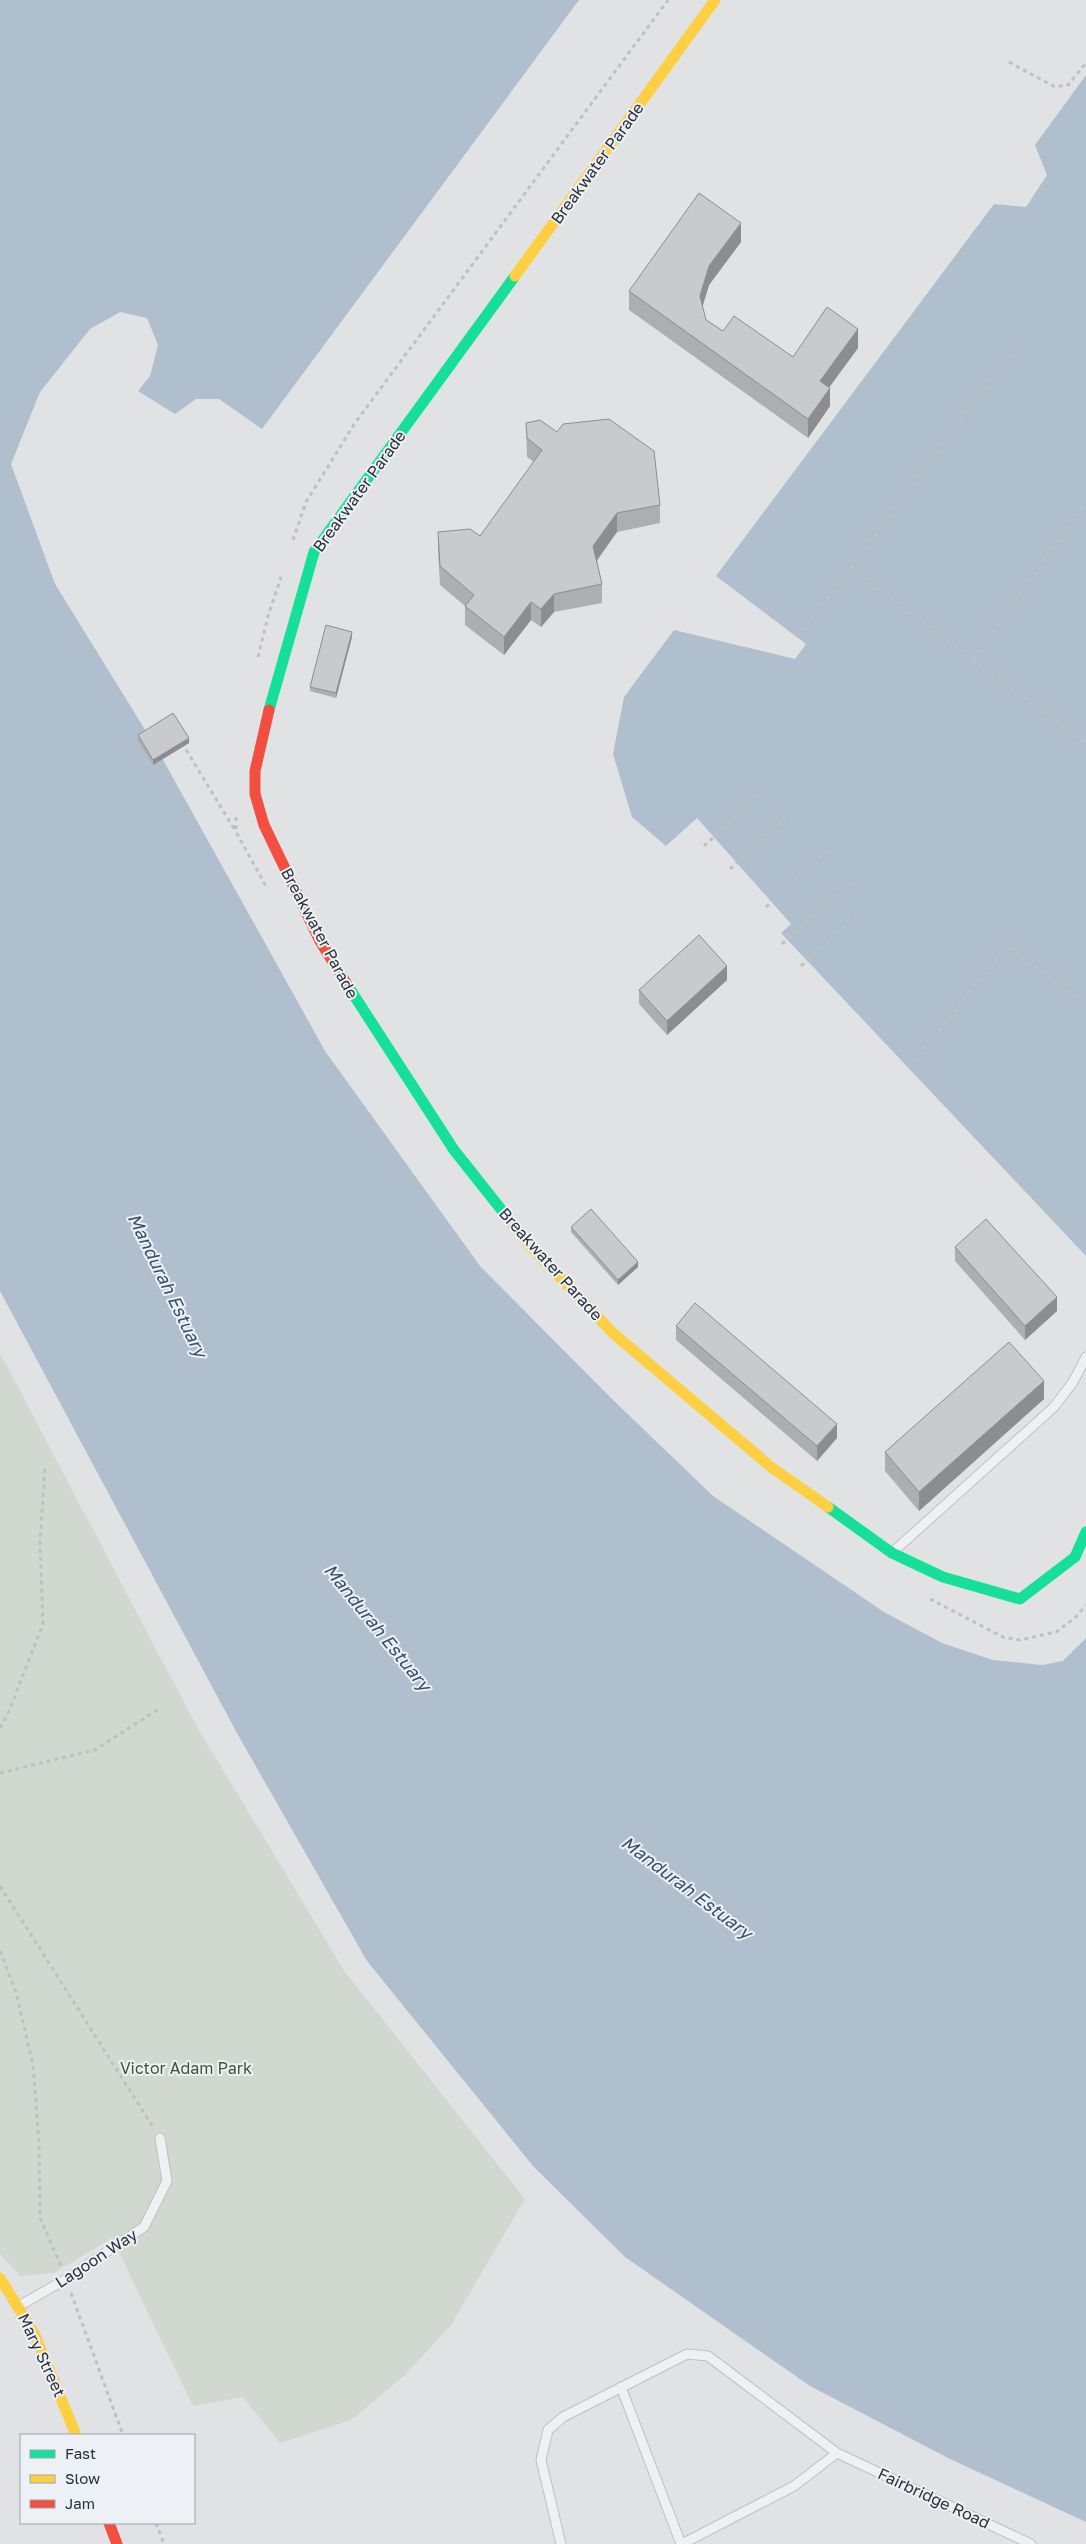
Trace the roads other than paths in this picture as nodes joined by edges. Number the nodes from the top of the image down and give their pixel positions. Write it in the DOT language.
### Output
graph roads {
  1 [pos="715,0"];
  2 [pos="1086,1357"];
  3 [pos="1086,1532"];
  4 [pos="892,1552"];
  5 [pos="160,2138"];
  6 [pos="0,2278"];
  7 [pos="19,2306"];
  8 [pos="621,2387"];
  9 [pos="76,2434"];
  10 [pos="837,2453"];
  11 [pos="109,2524"];
  12 [pos="117,2544"];
  13 [pos="561,2544"];
  14 [pos="681,2544"];
  15 [pos="1030,2544"];
  1 -- 4 [label="street, Breakwater Parade"];
  2 -- 4 [label="lane"];
  3 -- 4 [label="street, Breakwater Parade"];
  5 -- 7 [label="lane, Lagoon Way"];
  6 -- 7 [label="street, Mary Street"];
  7 -- 9 [label="street, Mary Street"];
  8 -- 10 [label="lane, Fairbridge Road"];
  8 -- 13 [label="lane, Fairbridge Road"];
  8 -- 14 [label="lane"];
  10 -- 14 [label="lane"];
  10 -- 15 [label="lane, Fairbridge Road"];
  11 -- 12 [label="street"];
}
